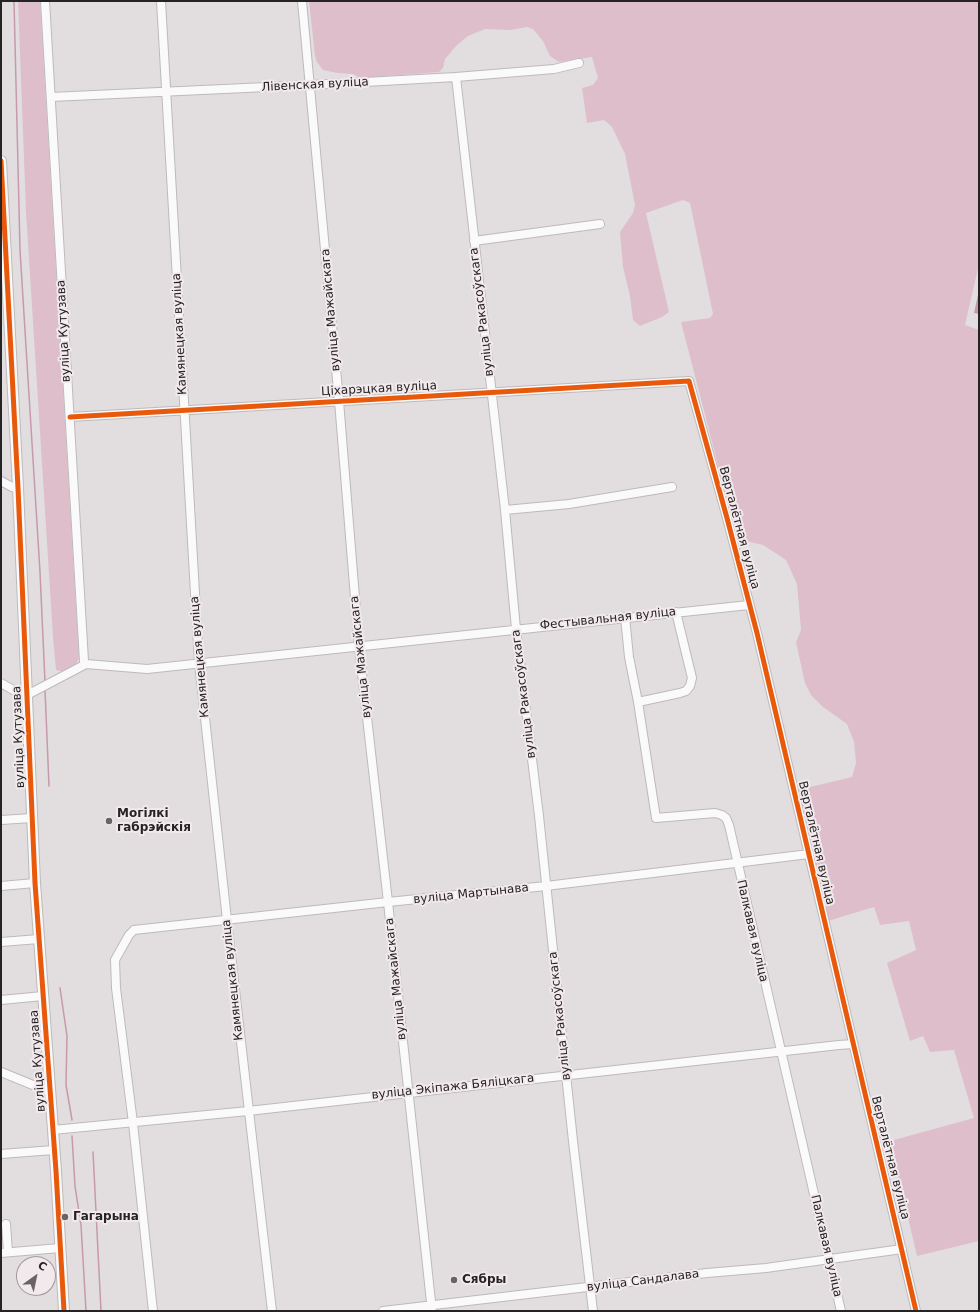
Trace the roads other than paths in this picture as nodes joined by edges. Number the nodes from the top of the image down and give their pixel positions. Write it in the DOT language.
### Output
graph roads {
  1 [pos="45,1"];
  2 [pos="161,1"];
  3 [pos="302,1"];
  4 [pos="579,63"];
  5 [pos="456,77"];
  6 [pos="310,85"];
  7 [pos="166,91"];
  8 [pos="51,97"];
  9 [pos="1,161"];
  10 [pos="600,224"];
  11 [pos="474,241"];
  12 [pos="4,268"];
  13 [pos="689,381"];
  14 [pos="491,392"];
  15 [pos="339,402"];
  16 [pos="185,410"];
  17 [pos="70,417"];
  18 [pos="1,481"];
  19 [pos="672,487"];
  20 [pos="18,488"];
  21 [pos="505,510"];
  22 [pos="749,605"];
  23 [pos="676,612"];
  24 [pos="625,617"];
  25 [pos="516,629"];
  26 [pos="359,647"];
  27 [pos="85,663"];
  28 [pos="199,663"];
  29 [pos="1,683"];
  30 [pos="27,695"];
  31 [pos="638,702"];
  32 [pos="32,818"];
  33 [pos="1,820"];
  34 [pos="809,854"];
  35 [pos="737,863"];
  36 [pos="35,883"];
  37 [pos="1,886"];
  38 [pos="546,886"];
  39 [pos="388,902"];
  40 [pos="227,920"];
  41 [pos="39,939"];
  42 [pos="1,942"];
  43 [pos="43,996"];
  44 [pos="1,1000"];
  45 [pos="853,1044"];
  46 [pos="780,1051"];
  47 [pos="1,1072"];
  48 [pos="566,1075"];
  49 [pos="50,1092"];
  50 [pos="408,1092"];
  51 [pos="248,1111"];
  52 [pos="133,1123"];
  53 [pos="53,1130"];
  54 [pos="54,1150"];
  55 [pos="1,1154"];
  56 [pos="6,1224"];
  57 [pos="60,1248"];
  58 [pos="902,1249"];
  59 [pos="4,1252"];
  60 [pos="829,1259"];
  61 [pos="590,1287"];
  62 [pos="432,1308"];
  63 [pos="64,1311"];
  64 [pos="153,1311"];
  65 [pos="272,1311"];
  66 [pos="383,1311"];
  67 [pos="593,1311"];
  68 [pos="841,1311"];
  69 [pos="916,1311"];
  1 -- 8 [label="street, вуліца Кутузава"];
  2 -- 7 [label="street, Камянецкая вуліца"];
  3 -- 6 [label="street, вуліца Мажайскага"];
  4 -- 5 [label="street, Лівенская вуліца"];
  5 -- 6 [label="street, Лівенская вуліца"];
  5 -- 11 [label="street, вуліца Ракасоўскага"];
  6 -- 7 [label="street, Лівенская вуліца"];
  6 -- 15 [label="street, вуліца Мажайскага"];
  7 -- 8 [label="street, Лівенская вуліца"];
  7 -- 16 [label="street, Камянецкая вуліца"];
  8 -- 17 [label="street, вуліца Кутузава"];
  9 -- 12 [label="main road, вуліца Кутузава"];
  10 -- 11 [label="street"];
  11 -- 14 [label="street, вуліца Ракасоўскага"];
  12 -- 20 [label="main road, вуліца Кутузава"];
  13 -- 14 [label="street, Ціхарэцкая вуліца"];
  13 -- 22 [label="street, Верталётная вуліца"];
  14 -- 15 [label="street, Ціхарэцкая вуліца"];
  14 -- 21 [label="street, вуліца Ракасоўскага"];
  15 -- 16 [label="street, Ціхарэцкая вуліца"];
  15 -- 26 [label="street, вуліца Мажайскага"];
  16 -- 17 [label="street, Ціхарэцкая вуліца"];
  16 -- 28 [label="street, Камянецкая вуліца"];
  17 -- 27 [label="street, вуліца Кутузава"];
  18 -- 20 [label="street"];
  19 -- 21 [label="street"];
  20 -- 30 [label="main road, вуліца Кутузава"];
  21 -- 25 [label="street, вуліца Ракасоўскага"];
  22 -- 23 [label="street, Фестывальная вуліца"];
  22 -- 34 [label="street, Верталётная вуліца"];
  23 -- 24 [label="street, Фестывальная вуліца"];
  23 -- 31 [label="street"];
  24 -- 25 [label="street, Фестывальная вуліца"];
  24 -- 31 [label="street, Палкавая вуліца"];
  25 -- 26 [label="street, Фестывальная вуліца"];
  25 -- 38 [label="street, вуліца Ракасоўскага"];
  26 -- 28 [label="street, Фестывальная вуліца"];
  26 -- 39 [label="street, вуліца Мажайскага"];
  27 -- 28 [label="street, Фестывальная вуліца"];
  27 -- 30 [label="street"];
  28 -- 40 [label="street, Камянецкая вуліца"];
  29 -- 30 [label="street"];
  30 -- 32 [label="main road, вуліца Кутузава"];
  31 -- 35 [label="street, Палкавая вуліца"];
  32 -- 33 [label="street"];
  32 -- 36 [label="main road, вуліца Кутузава"];
  34 -- 35 [label="street, вуліца Мартынава"];
  34 -- 45 [label="street, Верталётная вуліца"];
  35 -- 38 [label="street, вуліца Мартынава"];
  35 -- 46 [label="street, Палкавая вуліца"];
  36 -- 37 [label="street"];
  36 -- 41 [label="main road, вуліца Кутузава"];
  38 -- 39 [label="street, вуліца Мартынава"];
  38 -- 48 [label="street, вуліца Ракасоўскага"];
  39 -- 40 [label="street, вуліца Мартынава"];
  39 -- 50 [label="street, вуліца Мажайскага"];
  40 -- 51 [label="street, Камянецкая вуліца"];
  40 -- 52 [label="street, вуліца Мартынава"];
  41 -- 42 [label="street"];
  41 -- 43 [label="main road, вуліца Кутузава"];
  43 -- 44 [label="street"];
  43 -- 49 [label="main road, вуліца Кутузава"];
  45 -- 46 [label="street, вуліца Экіпажа Бяліцкага"];
  45 -- 58 [label="street, Верталётная вуліца"];
  46 -- 48 [label="street, вуліца Экіпажа Бяліцкага"];
  46 -- 60 [label="street, Палкавая вуліца"];
  47 -- 49 [label="street"];
  48 -- 50 [label="street, вуліца Экіпажа Бяліцкага"];
  48 -- 61 [label="street, вуліца Ракасоўскага"];
  49 -- 53 [label="main road, вуліца Кутузава"];
  50 -- 51 [label="street, вуліца Экіпажа Бяліцкага"];
  50 -- 62 [label="street, вуліца Мажайскага"];
  51 -- 52 [label="street, вуліца Экіпажа Бяліцкага"];
  51 -- 65 [label="street, Камянецкая вуліца"];
  52 -- 53 [label="street, вуліца Экіпажа Бяліцкага"];
  52 -- 64 [label="street"];
  53 -- 54 [label="main road, вуліца Кутузава"];
  54 -- 55 [label="street"];
  54 -- 57 [label="main road, вуліца Кутузава"];
  56 -- 59 [label="street"];
  57 -- 59 [label="street"];
  57 -- 63 [label="main road, вуліца Кутузава"];
  58 -- 60 [label="street, вуліца Сандалава"];
  58 -- 69 [label="street, Верталётная вуліца"];
  60 -- 61 [label="street, вуліца Сандалава"];
  60 -- 68 [label="street, Палкавая вуліца"];
  61 -- 62 [label="street, вуліца Сандалава"];
  61 -- 67 [label="street, вуліца Ракасоўскага"];
  62 -- 66 [label="street, вуліца Сандалава"];
}
